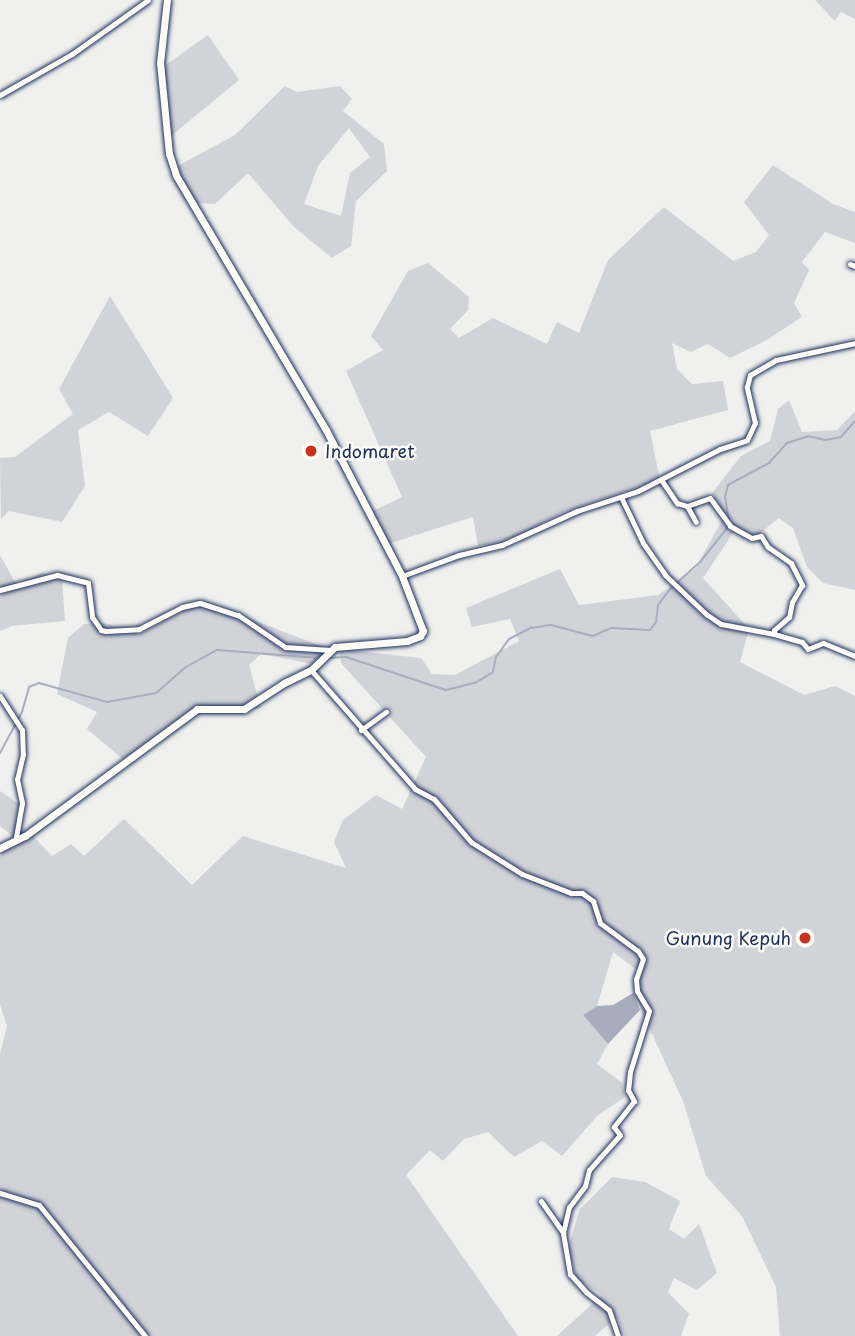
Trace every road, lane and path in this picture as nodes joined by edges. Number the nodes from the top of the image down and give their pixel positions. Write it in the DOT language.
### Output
graph roads {
  1 [pos="148,0"];
  2 [pos="167,0"];
  3 [pos="0,95"];
  4 [pos="855,343"];
  5 [pos="662,481"];
  6 [pos="621,497"];
  7 [pos="687,506"];
  8 [pos="696,522"];
  9 [pos="402,576"];
  10 [pos="0,590"];
  11 [pos="774,634"];
  12 [pos="330,652"];
  13 [pos="855,656"];
  14 [pos="312,670"];
  15 [pos="0,696"];
  16 [pos="386,712"];
  17 [pos="361,730"];
  18 [pos="16,841"];
  19 [pos="0,848"];
  20 [pos="0,1193"];
  21 [pos="541,1201"];
  22 [pos="564,1233"];
  23 [pos="145,1336"];
  24 [pos="618,1336"];
  1 -- 3 [label="street"];
  2 -- 9 [label="main road"];
  4 -- 5 [label="street"];
  5 -- 6 [label="street"];
  5 -- 7 [label="street"];
  6 -- 9 [label="street"];
  6 -- 11 [label="street"];
  7 -- 8 [label="street"];
  7 -- 11 [label="street"];
  9 -- 12 [label="main road"];
  10 -- 12 [label="street"];
  11 -- 13 [label="street"];
  12 -- 14 [label="main road"];
  14 -- 17 [label="street"];
  14 -- 18 [label="main road"];
  15 -- 18 [label="street"];
  16 -- 17 [label="street"];
  17 -- 22 [label="street"];
  18 -- 19 [label="main road"];
  20 -- 23 [label="street"];
  21 -- 22 [label="street"];
  22 -- 24 [label="street"];
}
